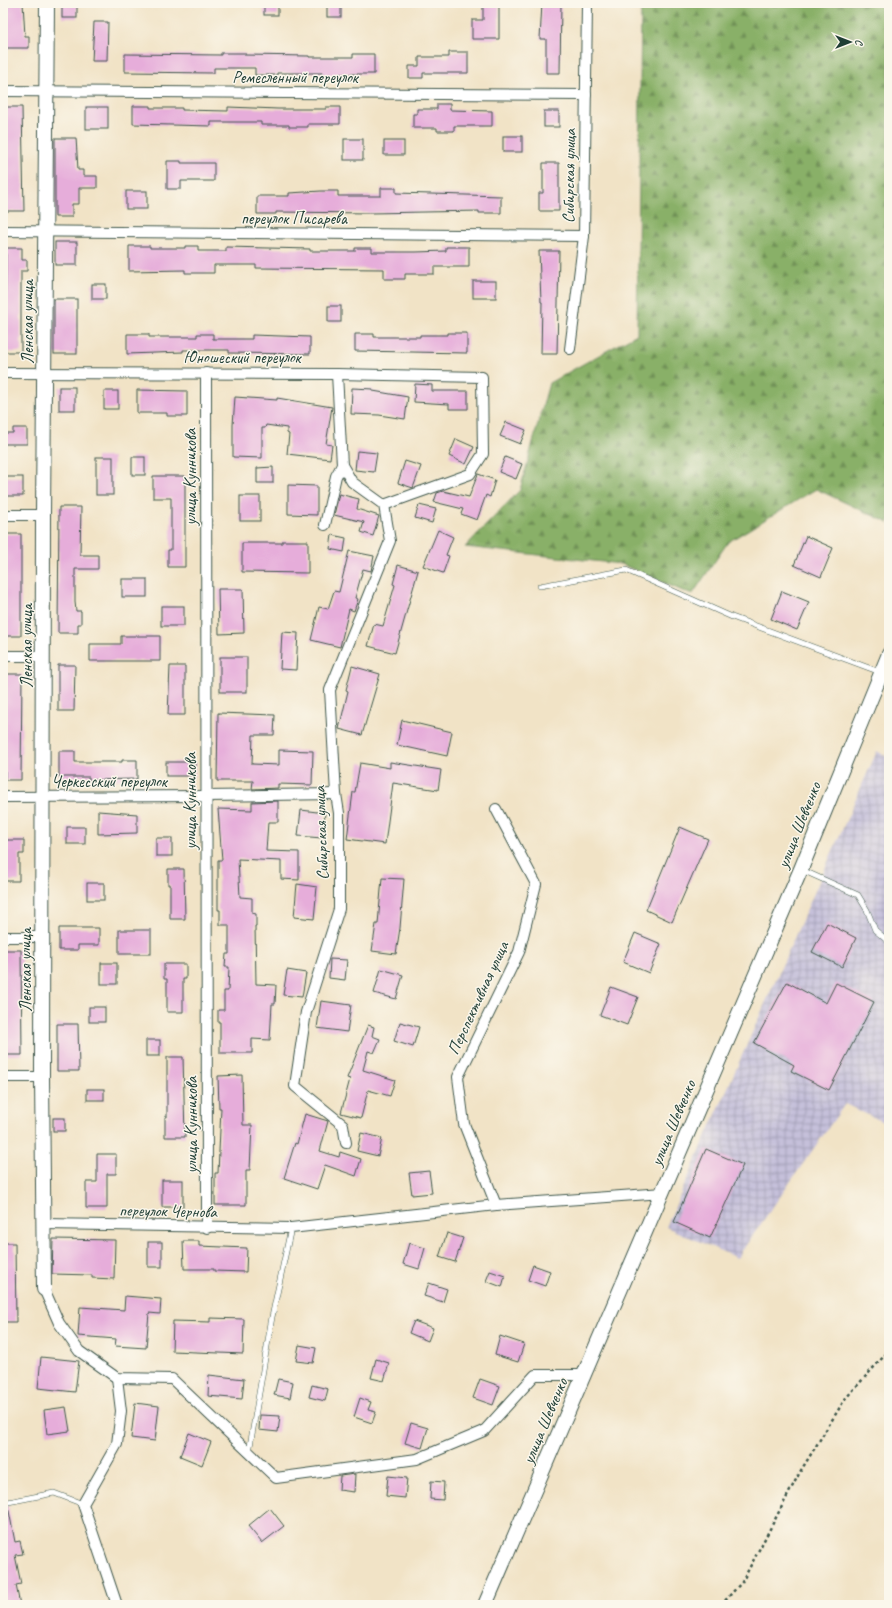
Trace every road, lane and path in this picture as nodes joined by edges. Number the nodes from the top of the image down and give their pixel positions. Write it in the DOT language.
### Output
graph roads {
  1 [pos="47,3"];
  2 [pos="587,3"];
  3 [pos="3,91"];
  4 [pos="47,91"];
  5 [pos="586,95"];
  6 [pos="3,231"];
  7 [pos="45,232"];
  8 [pos="584,236"];
  9 [pos="570,349"];
  10 [pos="3,373"];
  11 [pos="45,373"];
  12 [pos="206,373"];
  13 [pos="337,374"];
  14 [pos="342,465"];
  15 [pos="384,505"];
  16 [pos="3,515"];
  17 [pos="43,515"];
  18 [pos="325,525"];
  19 [pos="540,586"];
  20 [pos="889,654"];
  21 [pos="3,656"];
  22 [pos="44,656"];
  23 [pos="881,672"];
  24 [pos="336,794"];
  25 [pos="206,796"];
  26 [pos="3,797"];
  27 [pos="44,797"];
  28 [pos="496,810"];
  29 [pos="801,869"];
  30 [pos="3,937"];
  31 [pos="43,937"];
  32 [pos="889,942"];
  33 [pos="3,1077"];
  34 [pos="42,1077"];
  35 [pos="346,1143"];
  36 [pos="662,1193"];
  37 [pos="496,1205"];
  38 [pos="44,1224"];
  39 [pos="207,1228"];
  40 [pos="291,1228"];
  41 [pos="44,1289"];
  42 [pos="889,1354"];
  43 [pos="584,1375"];
  44 [pos="116,1378"];
  45 [pos="249,1452"];
  46 [pos="3,1503"];
  47 [pos="82,1504"];
  48 [pos="117,1605"];
  49 [pos="485,1605"];
  50 [pos="721,1605"];
  1 -- 4 [label="street, Ленская улица"];
  2 -- 5 [label="street, Сибирская улица"];
  3 -- 4 [label="street, Ремесленный переулок"];
  4 -- 5 [label="street, Ремесленный переулок"];
  4 -- 7 [label="street, Ленская улица"];
  5 -- 8 [label="street, Сибирская улица"];
  6 -- 7 [label="street, переулок Писарева"];
  7 -- 8 [label="street, переулок Писарева"];
  7 -- 11 [label="street, Ленская улица"];
  8 -- 9 [label="street, Сибирская улица"];
  10 -- 11 [label="street, Юношеский переулок"];
  11 -- 12 [label="street, Юношеский переулок"];
  11 -- 17 [label="street, Ленская улица"];
  12 -- 13 [label="street, Юношеский переулок"];
  12 -- 25 [label="street, улица Кунникова"];
  13 -- 14 [label="street"];
  13 -- 15 [label="street, Юношеский переулок"];
  14 -- 15 [label="street"];
  14 -- 18 [label="street"];
  15 -- 24 [label="street, Сибирская улица"];
  16 -- 17 [label="street"];
  17 -- 22 [label="street, Ленская улица"];
  19 -- 23 [label="lane"];
  20 -- 23 [label="street, улица Шевченко"];
  21 -- 22 [label="street"];
  22 -- 27 [label="street, Ленская улица"];
  23 -- 29 [label="street, улица Шевченко"];
  24 -- 25 [label="street, Черкесский переулок"];
  24 -- 35 [label="street, Сибирская улица"];
  25 -- 27 [label="street, Черкесский переулок"];
  25 -- 39 [label="street, улица Кунникова"];
  26 -- 27 [label="street, Черкесский переулок"];
  27 -- 31 [label="street, Ленская улица"];
  28 -- 37 [label="street, Перспективная улица"];
  29 -- 32 [label="lane"];
  29 -- 36 [label="street, улица Шевченко"];
  30 -- 31 [label="street"];
  31 -- 34 [label="street, Ленская улица"];
  33 -- 34 [label="street"];
  34 -- 38 [label="street, Ленская улица"];
  36 -- 37 [label="street, переулок Чернова"];
  36 -- 43 [label="street, улица Шевченко"];
  37 -- 40 [label="street, переулок Чернова"];
  38 -- 39 [label="street, переулок Чернова"];
  38 -- 41 [label="street, Ленская улица"];
  39 -- 40 [label="street, переулок Чернова"];
  40 -- 45 [label="lane"];
  41 -- 44 [label="street"];
  42 -- 50 [label="path"];
  43 -- 45 [label="street"];
  43 -- 49 [label="street, улица Шевченко"];
  44 -- 45 [label="street"];
  44 -- 47 [label="street"];
  46 -- 47 [label="lane"];
  47 -- 48 [label="street"];
}
